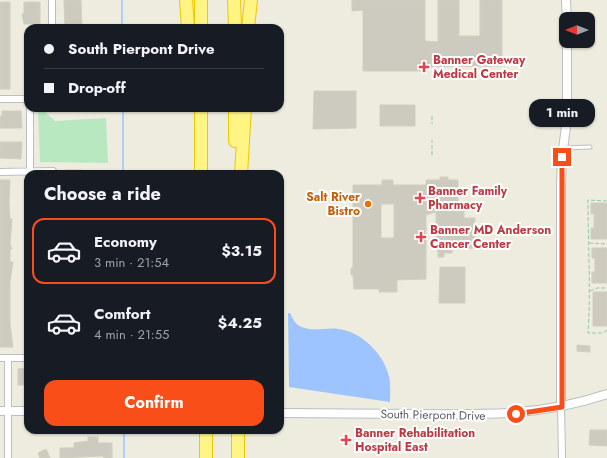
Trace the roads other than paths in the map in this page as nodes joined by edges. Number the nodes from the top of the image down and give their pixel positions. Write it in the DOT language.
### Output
graph roads {
  1 [pos="52,0"];
  2 [pos="186,0"];
  3 [pos="201,0"];
  4 [pos="234,0"];
  5 [pos="251,0"];
  6 [pos="566,0"];
  7 [pos="567,12"];
  8 [pos="52,24"];
  9 [pos="188,24"];
  10 [pos="201,24"];
  11 [pos="234,24"];
  12 [pos="248,24"];
  13 [pos="567,48"];
  14 [pos="0,99"];
  15 [pos="24,99"];
  16 [pos="30,112"];
  17 [pos="194,112"];
  18 [pos="201,112"];
  19 [pos="235,112"];
  20 [pos="245,112"];
  21 [pos="590,147"];
  22 [pos="563,148"];
  23 [pos="201,160"];
  24 [pos="30,170"];
  25 [pos="202,170"];
  26 [pos="236,170"];
  27 [pos="241,170"];
  28 [pos="0,172"];
  29 [pos="24,172"];
  30 [pos="0,358"];
  31 [pos="8,358"];
  32 [pos="24,358"];
  33 [pos="607,394"];
  34 [pos="562,407"];
  35 [pos="4,411"];
  36 [pos="24,411"];
  37 [pos="284,413"];
  38 [pos="206,434"];
  39 [pos="238,434"];
  40 [pos="8,458"];
  41 [pos="206,458"];
  42 [pos="238,458"];
  43 [pos="562,458"];
  1 -- 8 [label="street"];
  2 -- 9 [label="highway"];
  3 -- 10 [label="highway"];
  4 -- 11 [label="highway"];
  5 -- 12 [label="highway"];
  6 -- 7 [label="street"];
  13 -- 22 [label="street"];
  14 -- 15 [label="street"];
  16 -- 24 [label="street"];
  17 -- 23 [label="highway"];
  18 -- 23 [label="highway"];
  19 -- 26 [label="highway"];
  20 -- 27 [label="highway"];
  21 -- 22 [label="lane"];
  22 -- 34 [label="street"];
  23 -- 25 [label="highway"];
  28 -- 29 [label="street"];
  30 -- 31 [label="street"];
  31 -- 32 [label="street"];
  31 -- 35 [label="street"];
  33 -- 34 [label="street, South Pierpont Drive"];
  34 -- 37 [label="street, South Pierpont Drive"];
  34 -- 43 [label="street"];
  35 -- 36 [label="street"];
  35 -- 40 [label="street"];
  38 -- 41 [label="highway"];
  39 -- 42 [label="highway"];
}
